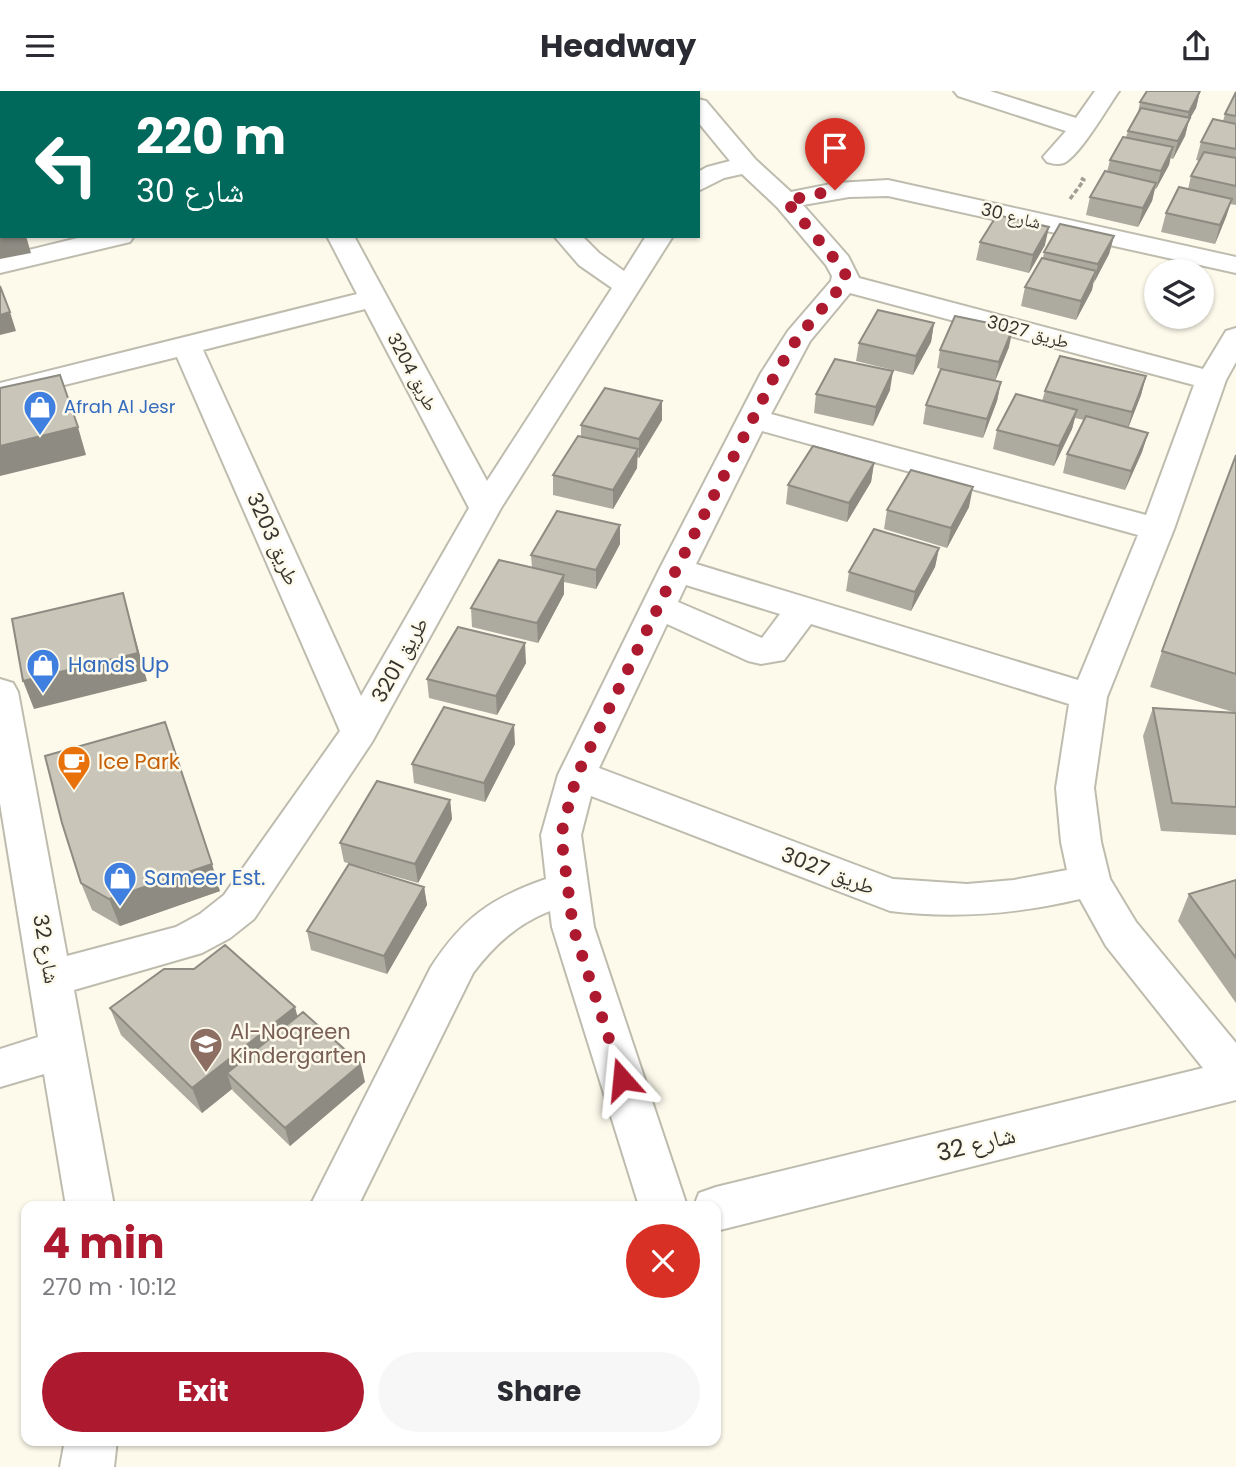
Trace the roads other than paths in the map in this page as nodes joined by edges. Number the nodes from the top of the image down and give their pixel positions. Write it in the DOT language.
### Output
graph roads {
  1 [pos="966,91"];
  2 [pos="1107,91"];
  3 [pos="700,108"];
  4 [pos="1082,128"];
  5 [pos="1056,157"];
  6 [pos="747,165"];
  7 [pos="700,182"];
  8 [pos="786,201"];
  9 [pos="113,238"];
  10 [pos="341,238"];
  11 [pos="569,238"];
  12 [pos="659,238"];
  13 [pos="0,265"];
  14 [pos="1236,265"];
  15 [pos="844,283"];
  16 [pos="628,286"];
  17 [pos="373,299"];
  18 [pos="1236,337"];
  19 [pos="187,347"];
  20 [pos="1211,380"];
  21 [pos="0,392"];
  22 [pos="755,419"];
  23 [pos="485,508"];
  24 [pos="1157,529"];
  25 [pos="676,570"];
  26 [pos="659,607"];
  27 [pos="803,609"];
  28 [pos="0,692"];
  29 [pos="1088,698"];
  30 [pos="359,732"];
  31 [pos="577,775"];
  32 [pos="7,780"];
  33 [pos="1090,881"];
  34 [pos="567,889"];
  35 [pos="52,978"];
  36 [pos="63,1049"];
  37 [pos="0,1068"];
  38 [pos="1236,1078"];
  39 [pos="89,1201"];
  40 [pos="336,1201"];
  41 [pos="661,1201"];
  42 [pos="721,1208"];
  43 [pos="90,1446"];
  44 [pos="87,1467"];
  1 -- 4 [label="street"];
  2 -- 4 [label="street"];
  3 -- 6 [label="street"];
  4 -- 5 [label="street"];
  6 -- 7 [label="street"];
  6 -- 8 [label="street"];
  8 -- 14 [label="street, شارع 30"];
  8 -- 15 [label="street"];
  9 -- 13 [label="street"];
  10 -- 17 [label="street, طريق 3204"];
  11 -- 16 [label="street"];
  12 -- 16 [label="street, طريق 3201"];
  15 -- 20 [label="street, طريق 3027"];
  15 -- 22 [label="street"];
  16 -- 23 [label="street, طريق 3201"];
  17 -- 19 [label="street"];
  17 -- 23 [label="street, طريق 3204"];
  18 -- 20 [label="street"];
  19 -- 21 [label="street"];
  19 -- 30 [label="street, طريق 3203"];
  20 -- 24 [label="street"];
  22 -- 24 [label="street"];
  22 -- 25 [label="street"];
  23 -- 30 [label="street, طريق 3201"];
  24 -- 29 [label="street"];
  25 -- 26 [label="street"];
  25 -- 27 [label="street"];
  26 -- 27 [label="street"];
  26 -- 31 [label="street"];
  27 -- 29 [label="street"];
  28 -- 32 [label="street, شارع 32"];
  29 -- 33 [label="street"];
  30 -- 35 [label="street, طريق 3201"];
  31 -- 33 [label="street, طريق 3027"];
  31 -- 34 [label="street"];
  32 -- 35 [label="street, شارع 32"];
  33 -- 38 [label="street"];
  34 -- 40 [label="street"];
  34 -- 41 [label="street"];
  35 -- 36 [label="street, شارع 32"];
  36 -- 37 [label="street"];
  36 -- 39 [label="street, شارع 32"];
  38 -- 42 [label="street, شارع 32"];
  43 -- 44 [label="street"];
}
